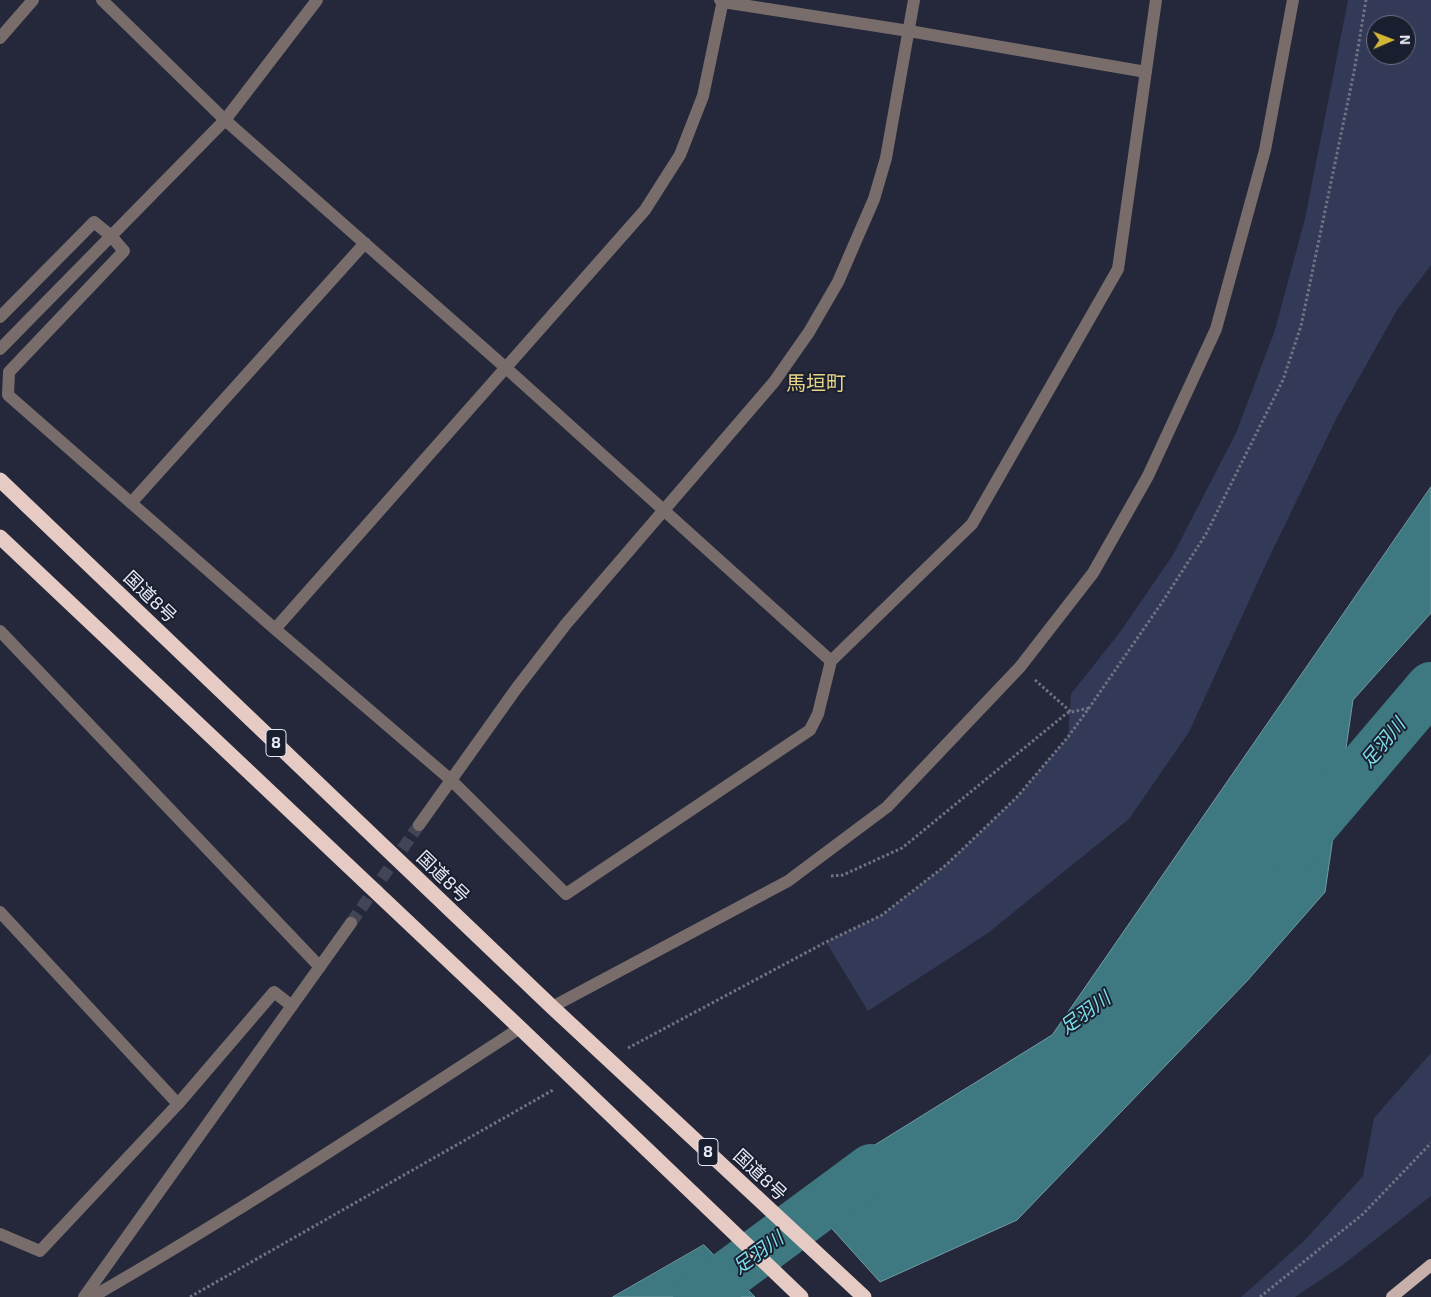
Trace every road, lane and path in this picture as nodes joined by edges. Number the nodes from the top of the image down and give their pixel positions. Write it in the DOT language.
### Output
graph roads {
  1 [pos="33,0"];
  2 [pos="102,0"];
  3 [pos="317,0"];
  4 [pos="914,0"];
  5 [pos="1156,0"];
  6 [pos="1293,0"];
  7 [pos="1366,0"];
  8 [pos="722,1"];
  9 [pos="909,31"];
  10 [pos="0,38"];
  11 [pos="1146,72"];
  12 [pos="225,120"];
  13 [pos="111,236"];
  14 [pos="365,243"];
  15 [pos="0,317"];
  16 [pos="0,349"];
  17 [pos="506,368"];
  18 [pos="0,480"];
  19 [pos="131,503"];
  20 [pos="664,510"];
  21 [pos="0,537"];
  22 [pos="275,629"];
  23 [pos="0,631"];
  24 [pos="831,661"];
  25 [pos="1020,667"];
  26 [pos="1090,708"];
  27 [pos="1071,712"];
  28 [pos="452,780"];
  29 [pos="419,825"];
  30 [pos="824,877"];
  31 [pos="0,912"];
  32 [pos="351,923"];
  33 [pos="320,967"];
  34 [pos="292,1006"];
  35 [pos="552,1007"];
  36 [pos="520,1028"];
  37 [pos="620,1053"];
  38 [pos="554,1090"];
  39 [pos="178,1104"];
  40 [pos="1431,1143"];
  41 [pos="0,1234"];
  42 [pos="1431,1264"];
  43 [pos="84,1297"];
  44 [pos="92,1297"];
  45 [pos="190,1297"];
  46 [pos="800,1297"];
  47 [pos="864,1297"];
  48 [pos="1260,1297"];
  49 [pos="1392,1297"];
  1 -- 10 [label="street"];
  2 -- 12 [label="street"];
  3 -- 12 [label="street"];
  4 -- 9 [label="street"];
  5 -- 11 [label="street"];
  6 -- 25 [label="street"];
  7 -- 26 [label="path"];
  8 -- 9 [label="street"];
  8 -- 17 [label="street"];
  9 -- 11 [label="street"];
  9 -- 20 [label="street"];
  11 -- 24 [label="street"];
  12 -- 13 [label="street"];
  12 -- 14 [label="street"];
  13 -- 15 [label="street"];
  13 -- 16 [label="street"];
  13 -- 19 [label="street"];
  14 -- 17 [label="street"];
  14 -- 19 [label="street"];
  17 -- 20 [label="street"];
  17 -- 22 [label="street"];
  18 -- 35 [label="highway, 国道8号 / 8"];
  19 -- 22 [label="street"];
  20 -- 24 [label="street"];
  20 -- 28 [label="street"];
  21 -- 36 [label="highway, 8"];
  22 -- 28 [label="street"];
  23 -- 33 [label="street"];
  24 -- 28 [label="street"];
  25 -- 27 [label="path"];
  25 -- 35 [label="street"];
  26 -- 27 [label="path"];
  26 -- 37 [label="path"];
  27 -- 30 [label="path"];
  28 -- 29 [label="street"];
  31 -- 39 [label="street"];
  32 -- 33 [label="street"];
  33 -- 34 [label="street"];
  34 -- 39 [label="street"];
  34 -- 43 [label="street"];
  35 -- 47 [label="highway, 国道8号 / 8"];
  36 -- 44 [label="street"];
  36 -- 46 [label="highway, 8"];
  38 -- 45 [label="path"];
  39 -- 41 [label="street"];
  40 -- 48 [label="path"];
  42 -- 49 [label="main road"];
}
